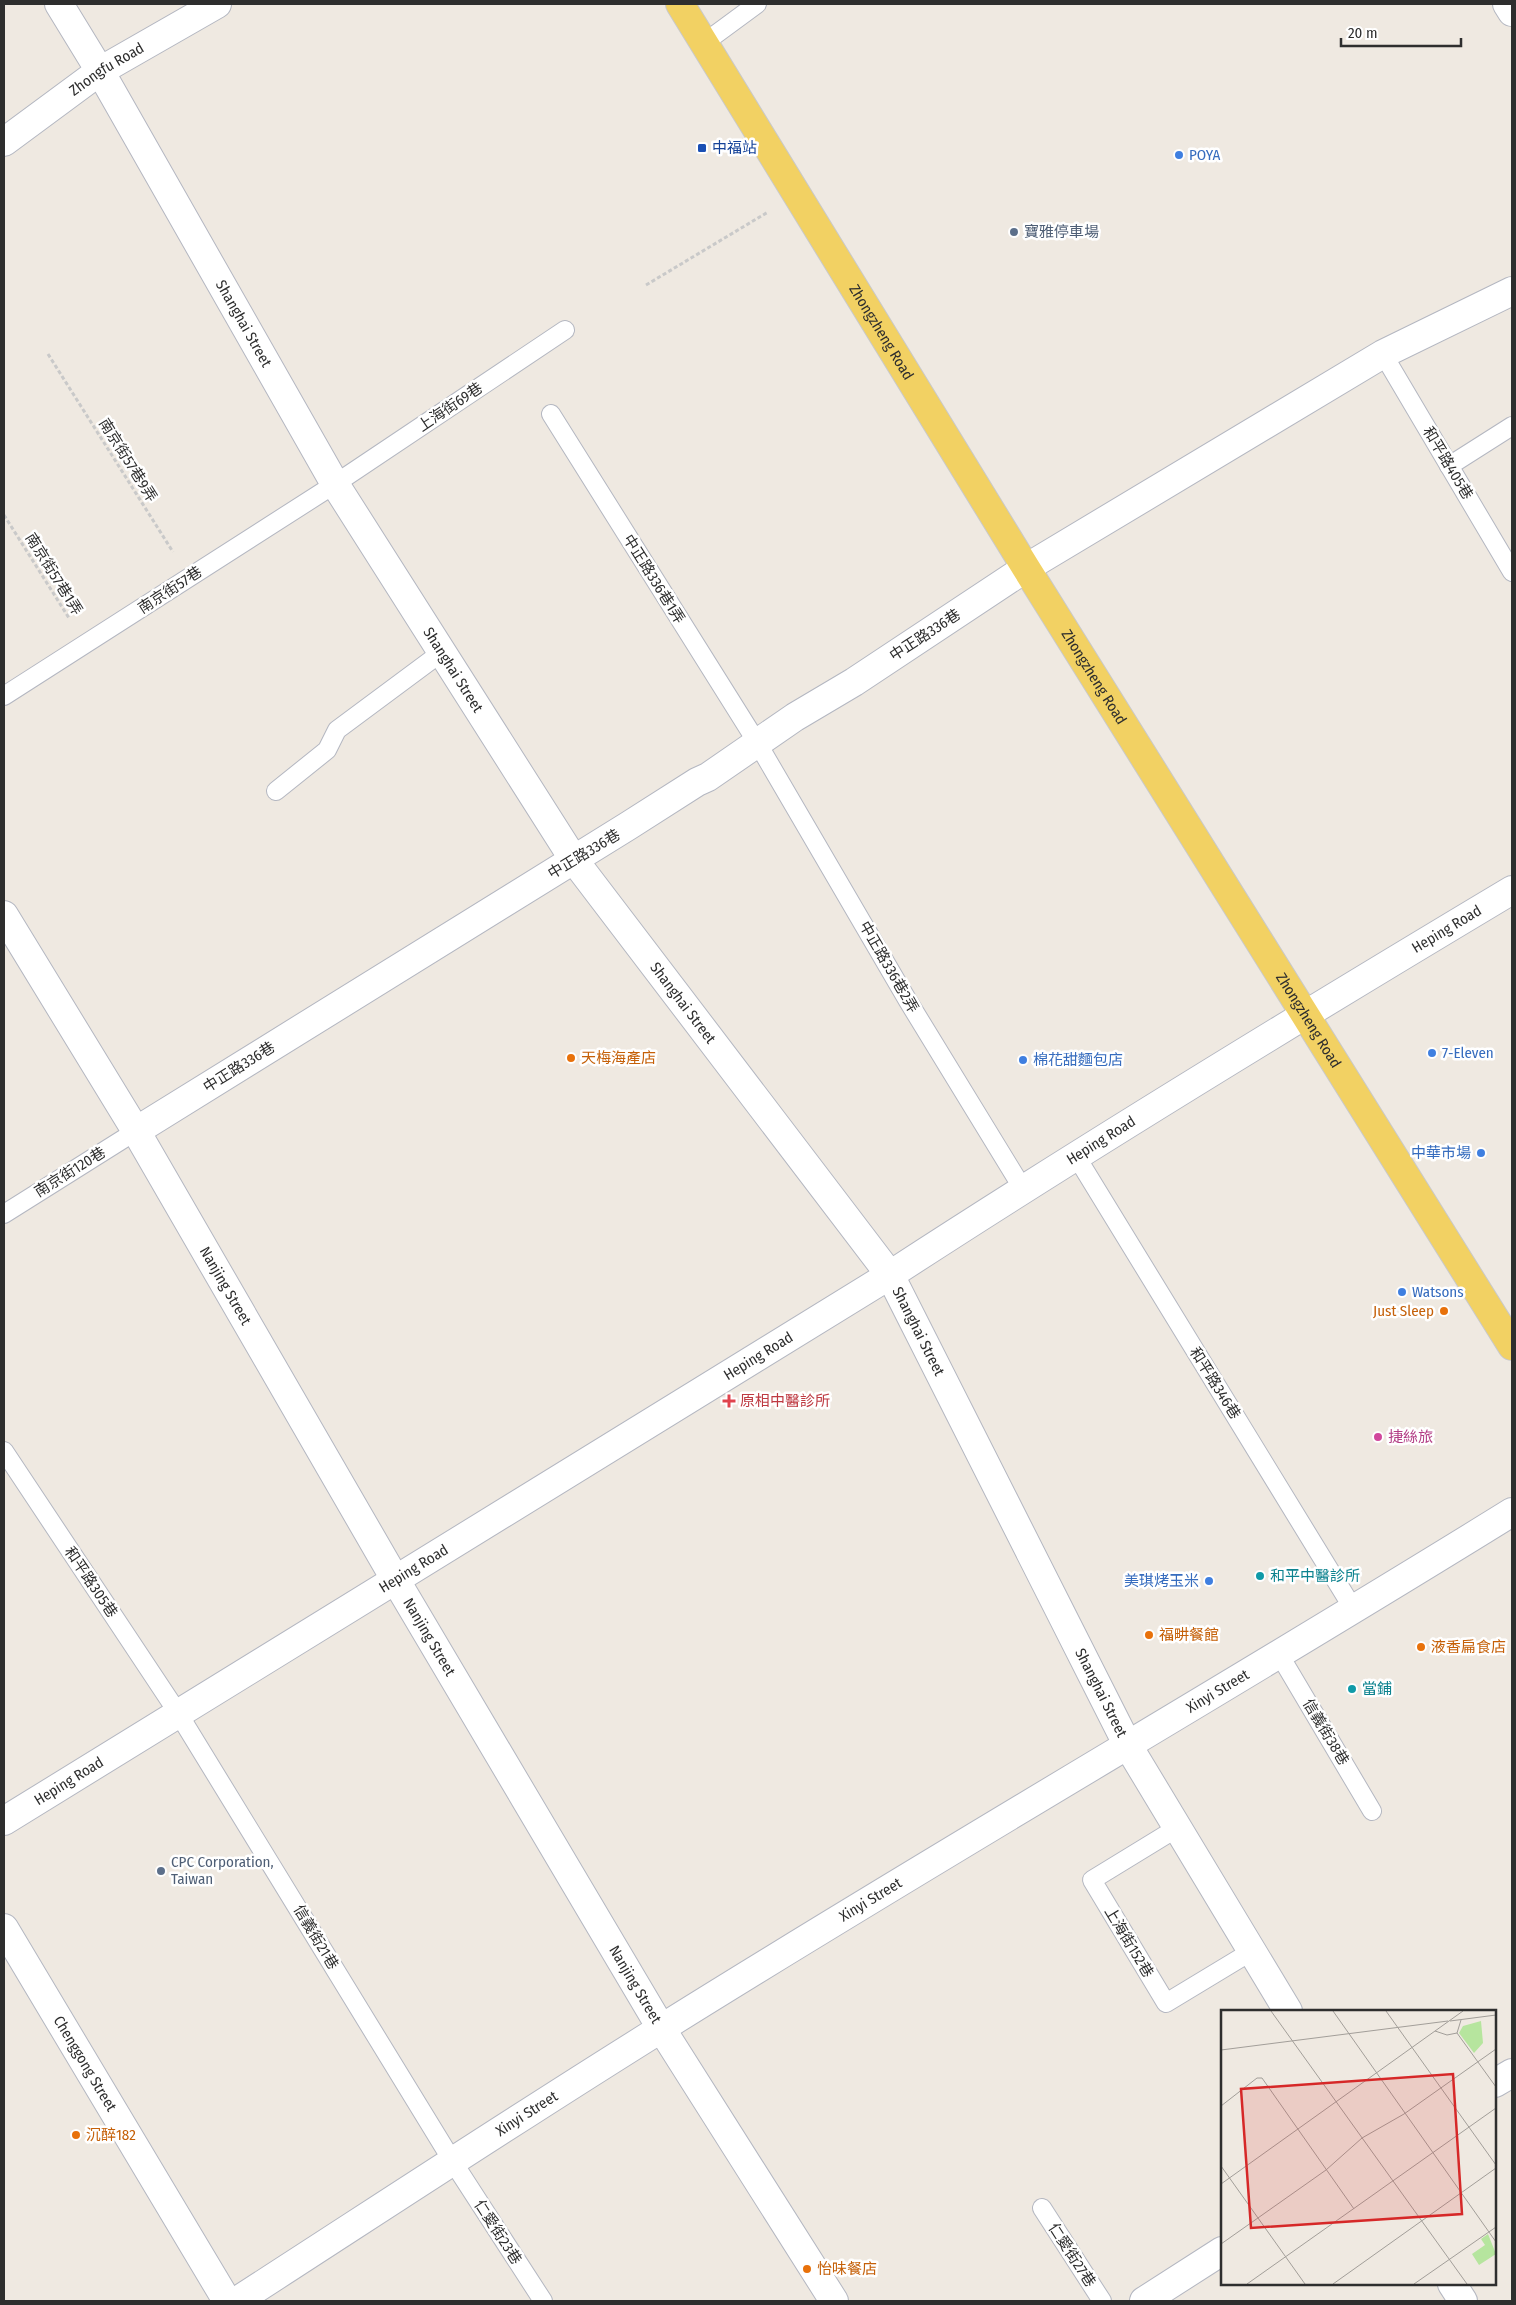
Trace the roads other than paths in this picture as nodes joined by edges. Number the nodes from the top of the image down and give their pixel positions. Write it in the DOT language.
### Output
graph roads {
  1 [pos="59,4"];
  2 [pos="217,4"];
  3 [pos="680,4"];
  4 [pos="757,4"];
  5 [pos="1507,4"];
  6 [pos="1512,12"];
  7 [pos="704,43"];
  8 [pos="100,71"];
  9 [pos="4,142"];
  10 [pos="1512,291"];
  11 [pos="565,330"];
  12 [pos="1383,354"];
  13 [pos="551,414"];
  14 [pos="1512,426"];
  15 [pos="1449,466"];
  16 [pos="335,484"];
  17 [pos="1026,568"];
  18 [pos="1512,572"];
  19 [pos="442,652"];
  20 [pos="4,696"];
  21 [pos="758,744"];
  22 [pos="276,791"];
  23 [pos="574,860"];
  24 [pos="1512,890"];
  25 [pos="4,915"];
  26 [pos="1304,1014"];
  27 [pos="136,1131"];
  28 [pos="1076,1156"];
  29 [pos="1023,1189"];
  30 [pos="4,1214"];
  31 [pos="890,1275"];
  32 [pos="1512,1346"];
  33 [pos="4,1451"];
  34 [pos="1512,1512"];
  35 [pos="395,1579"];
  36 [pos="1354,1610"];
  37 [pos="1279,1654"];
  38 [pos="178,1713"];
  39 [pos="1127,1744"];
  40 [pos="1372,1811"];
  41 [pos="4,1821"];
  42 [pos="1177,1828"];
  43 [pos="4,1928"];
  44 [pos="1252,1951"];
  45 [pos="1287,2010"];
  46 [pos="661,2028"];
  47 [pos="1512,2073"];
  48 [pos="1496,2082"];
  49 [pos="454,2162"];
  50 [pos="1042,2208"];
  51 [pos="1221,2252"];
  52 [pos="1453,2285"];
  53 [pos="227,2301"];
  54 [pos="237,2301"];
  55 [pos="543,2301"];
  56 [pos="834,2301"];
  57 [pos="1102,2301"];
  58 [pos="1144,2301"];
  59 [pos="1463,2301"];
  1 -- 8 [label="street, Shanghai Street"];
  2 -- 8 [label="street, Zhongfu Road"];
  3 -- 7 [label="main road, Zhongzheng Road"];
  4 -- 7 [label="lane"];
  5 -- 6 [label="street"];
  7 -- 17 [label="main road, Zhongzheng Road"];
  8 -- 9 [label="street, Zhongfu Road"];
  8 -- 16 [label="street, Shanghai Street"];
  10 -- 12 [label="street, 中正路336巷"];
  11 -- 16 [label="lane, 上海街69巷"];
  12 -- 15 [label="lane, 和平路405巷"];
  12 -- 17 [label="street, 中正路336巷"];
  13 -- 21 [label="lane, 中正路336巷1弄"];
  14 -- 15 [label="lane"];
  15 -- 18 [label="lane, 和平路405巷"];
  16 -- 19 [label="street, Shanghai Street"];
  16 -- 20 [label="lane, 南京街57巷"];
  17 -- 21 [label="street, 中正路336巷"];
  17 -- 26 [label="main road, Zhongzheng Road"];
  19 -- 22 [label="lane"];
  19 -- 23 [label="street, Shanghai Street"];
  21 -- 23 [label="street, 中正路336巷"];
  21 -- 29 [label="lane, 中正路336巷2弄"];
  23 -- 27 [label="street, 中正路336巷"];
  23 -- 31 [label="street, Shanghai Street"];
  24 -- 26 [label="street, Heping Road"];
  25 -- 27 [label="street, Nanjing Street"];
  26 -- 28 [label="street, Heping Road"];
  26 -- 32 [label="main road, Zhongzheng Road"];
  27 -- 30 [label="lane, 南京街120巷"];
  27 -- 35 [label="street, Nanjing Street"];
  28 -- 29 [label="street, Heping Road"];
  28 -- 36 [label="lane, 和平路346巷"];
  29 -- 31 [label="street, Heping Road"];
  31 -- 35 [label="street, Heping Road"];
  31 -- 39 [label="street, Shanghai Street"];
  33 -- 38 [label="lane, 和平路305巷"];
  34 -- 36 [label="street, Xinyi Street"];
  35 -- 38 [label="street, Heping Road"];
  35 -- 46 [label="street, Nanjing Street"];
  36 -- 37 [label="street, Xinyi Street"];
  37 -- 39 [label="street, Xinyi Street"];
  37 -- 40 [label="lane, 信義街38巷"];
  38 -- 41 [label="street, Heping Road"];
  38 -- 49 [label="lane, 信義街21巷"];
  39 -- 42 [label="street, Shanghai Street"];
  39 -- 46 [label="street, Xinyi Street"];
  42 -- 44 [label="street, Shanghai Street"];
  42 -- 44 [label="lane, 上海街152巷"];
  43 -- 53 [label="street, Chenggong Street"];
  44 -- 45 [label="street, Shanghai Street"];
  46 -- 49 [label="street, Xinyi Street"];
  46 -- 56 [label="street, Nanjing Street"];
  47 -- 48 [label="street"];
  49 -- 54 [label="street, Xinyi Street"];
  49 -- 55 [label="lane, 仁愛街23巷"];
  50 -- 57 [label="lane, 仁愛街27巷"];
  51 -- 58 [label="street"];
  52 -- 59 [label="street"];
}
